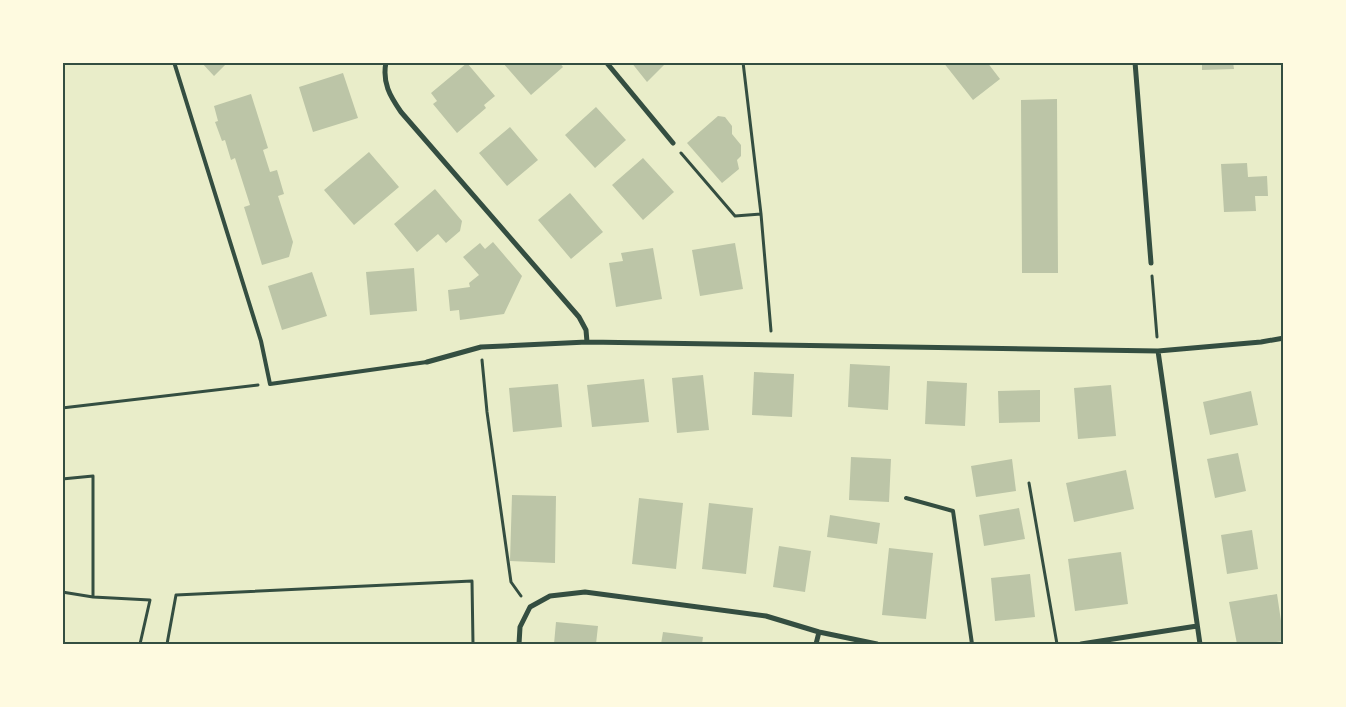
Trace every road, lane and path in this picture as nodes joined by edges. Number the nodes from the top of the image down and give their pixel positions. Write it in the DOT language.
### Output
graph roads {
  1 [pos="174,62"];
  2 [pos="386,62"];
  3 [pos="606,62"];
  4 [pos="743,62"];
  5 [pos="1135,62"];
  6 [pos="673,143"];
  7 [pos="761,214"];
  8 [pos="1151,263"];
  9 [pos="1284,338"];
  10 [pos="587,342"];
  11 [pos="772,346"];
  12 [pos="481,347"];
  13 [pos="1158,351"];
  14 [pos="427,362"];
  15 [pos="270,384"];
  16 [pos="62,408"];
  17 [pos="62,479"];
  18 [pos="1029,483"];
  19 [pos="906,498"];
  20 [pos="62,592"];
  21 [pos="92,597"];
  22 [pos="530,607"];
  23 [pos="1197,626"];
  24 [pos="819,632"];
  25 [pos="140,644"];
  26 [pos="166,644"];
  27 [pos="473,644"];
  28 [pos="519,644"];
  29 [pos="816,644"];
  30 [pos="877,644"];
  31 [pos="972,644"];
  32 [pos="1057,644"];
  33 [pos="1081,644"];
  34 [pos="1200,644"];
  1 -- 15 [label="lane"];
  2 -- 10 [label="street"];
  3 -- 6 [label="street"];
  4 -- 7 [label="path"];
  5 -- 8 [label="street"];
  6 -- 7 [label="path"];
  7 -- 11 [label="path"];
  8 -- 13 [label="path"];
  9 -- 13 [label="street"];
  10 -- 11 [label="street"];
  10 -- 12 [label="street"];
  11 -- 13 [label="street"];
  12 -- 14 [label="street"];
  12 -- 22 [label="path"];
  13 -- 23 [label="street"];
  14 -- 15 [label="lane"];
  15 -- 16 [label="path"];
  17 -- 21 [label="path"];
  18 -- 32 [label="path"];
  19 -- 31 [label="lane"];
  20 -- 21 [label="path"];
  21 -- 25 [label="path"];
  22 -- 24 [label="street"];
  22 -- 28 [label="street"];
  23 -- 33 [label="street"];
  23 -- 34 [label="street"];
  24 -- 29 [label="street"];
  24 -- 30 [label="street"];
  26 -- 27 [label="path"];
}
